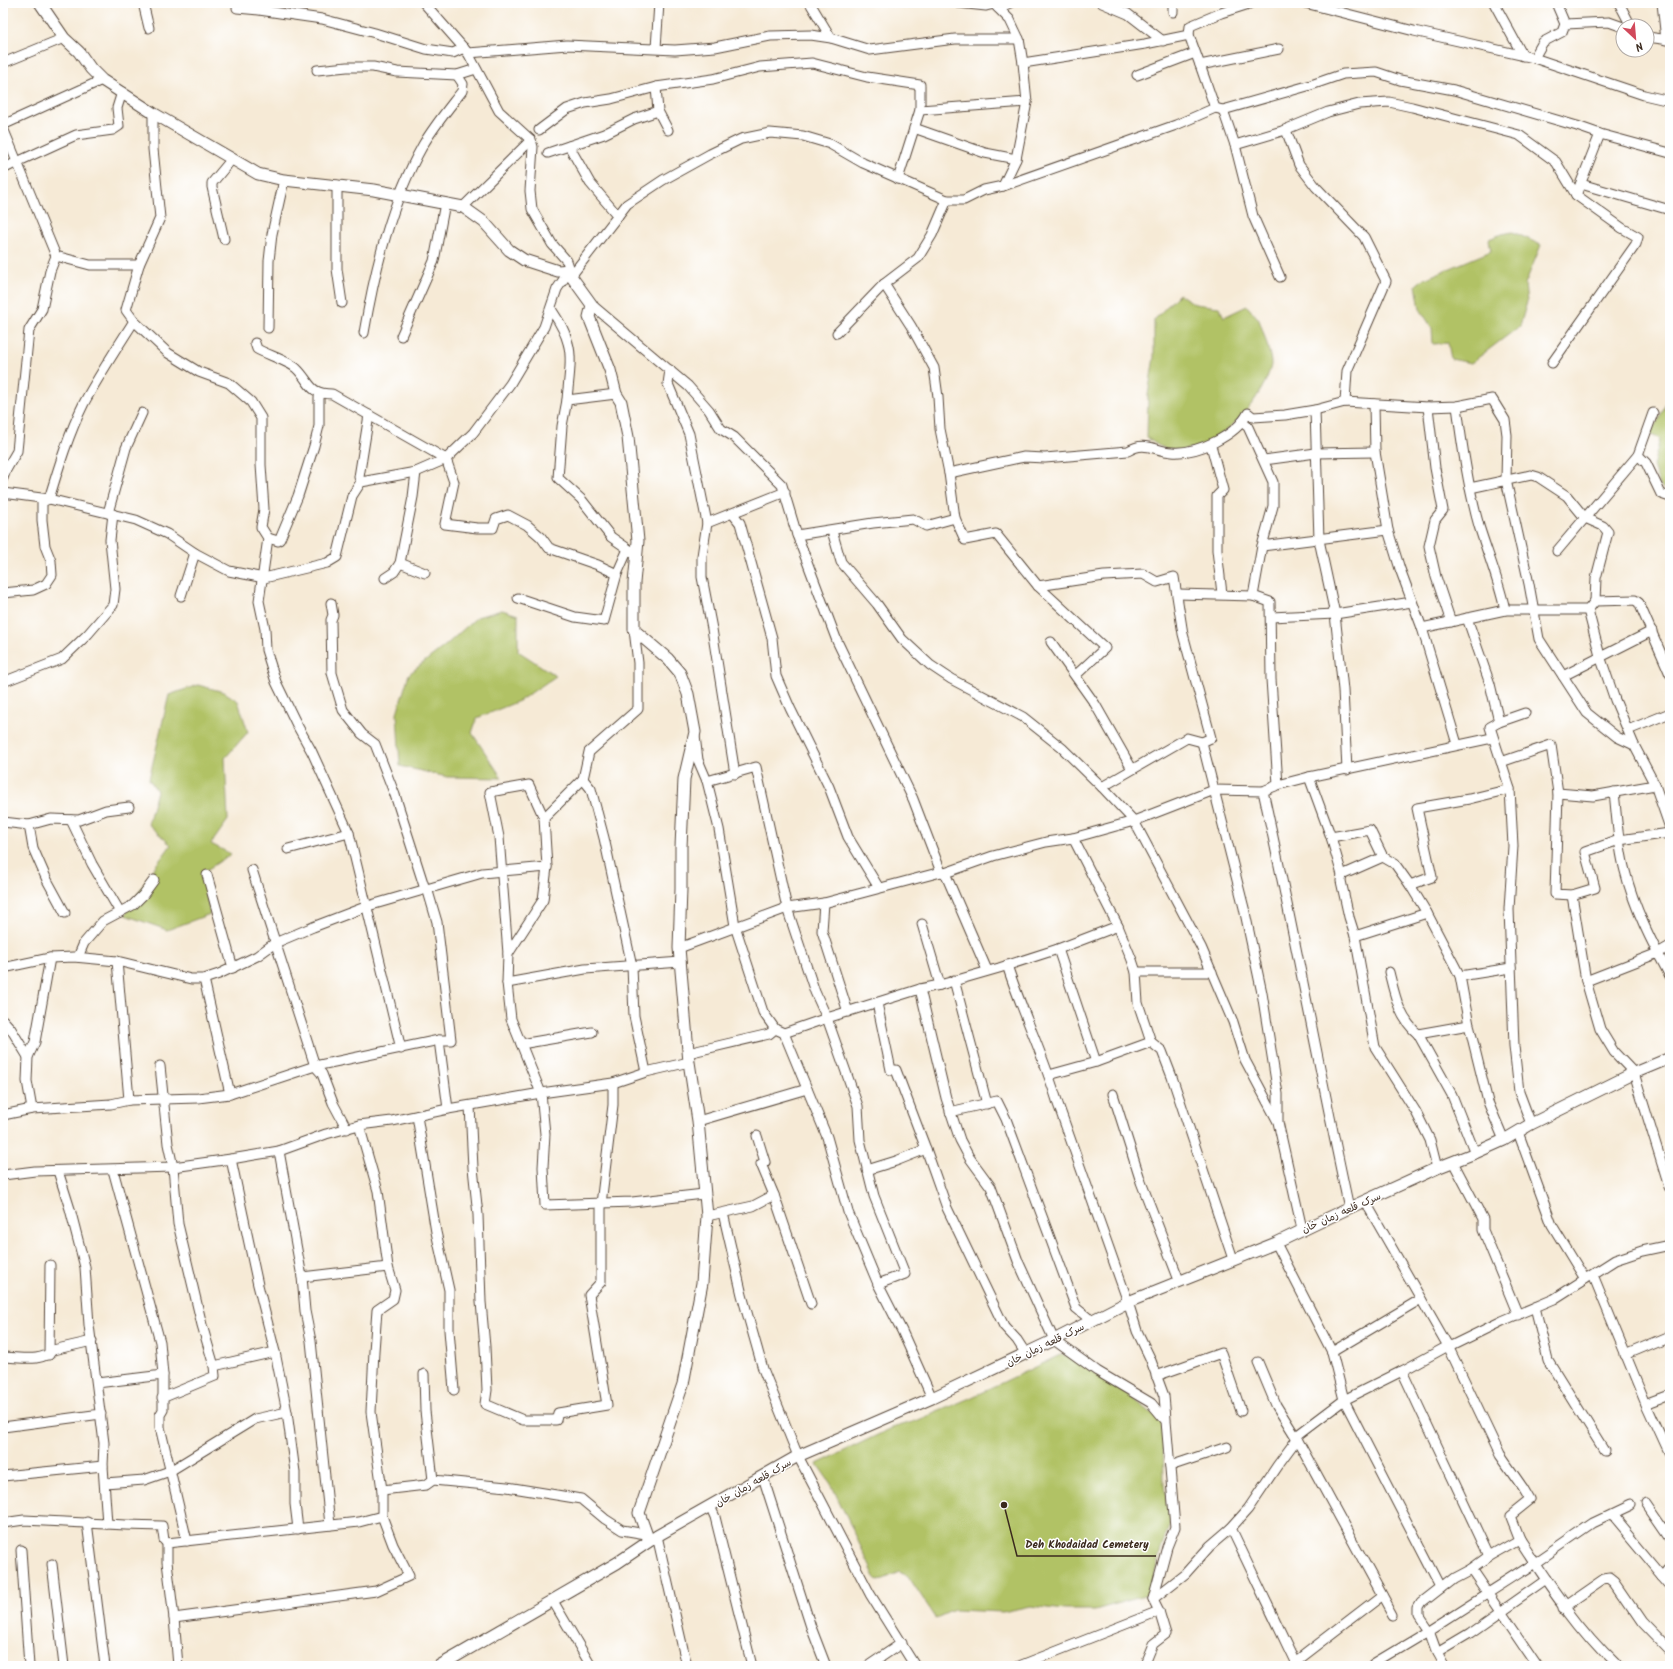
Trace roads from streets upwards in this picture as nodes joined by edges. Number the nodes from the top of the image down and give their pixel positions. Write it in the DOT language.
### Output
graph roads {
  1 [pos="40,3"];
  2 [pos="143,3"];
  3 [pos="424,3"];
  4 [pos="659,3"];
  5 [pos="810,3"];
  6 [pos="958,3"];
  7 [pos="1010,3"];
  8 [pos="1102,3"];
  9 [pos="1252,3"];
  10 [pos="1305,3"];
  11 [pos="1494,3"];
  12 [pos="1556,3"];
  13 [pos="1619,3"];
  14 [pos="1662,3"];
  15 [pos="995,5"];
  16 [pos="237,8"];
  17 [pos="1626,18"];
  18 [pos="1565,24"];
  19 [pos="1615,24"];
  20 [pos="149,28"];
  21 [pos="1189,35"];
  22 [pos="64,38"];
  23 [pos="831,38"];
  24 [pos="1655,38"];
  25 [pos="1019,39"];
  26 [pos="1668,40"];
  27 [pos="1163,41"];
  28 [pos="656,48"];
  29 [pos="1279,49"];
  30 [pos="466,50"];
  31 [pos="1195,53"];
  32 [pos="1523,56"];
  33 [pos="1534,58"];
  34 [pos="3,63"];
  35 [pos="1023,63"];
  36 [pos="1200,64"];
  37 [pos="476,69"];
  38 [pos="317,70"];
  39 [pos="457,75"];
  40 [pos="1137,75"];
  41 [pos="102,80"];
  42 [pos="656,87"];
  43 [pos="122,92"];
  44 [pos="1670,101"];
  45 [pos="1027,102"];
  46 [pos="1219,109"];
  47 [pos="658,110"];
  48 [pos="920,110"];
  49 [pos="153,113"];
  50 [pos="3,127"];
  51 [pos="914,128"];
  52 [pos="539,130"];
  53 [pos="668,130"];
  54 [pos="1286,130"];
  55 [pos="1600,134"];
  56 [pos="531,140"];
  57 [pos="1235,145"];
  58 [pos="569,146"];
  59 [pos="548,153"];
  60 [pos="1670,153"];
  61 [pos="232,159"];
  62 [pos="1016,159"];
  63 [pos="17,162"];
  64 [pos="3,170"];
  65 [pos="898,178"];
  66 [pos="284,180"];
  67 [pos="1581,184"];
  68 [pos="337,185"];
  69 [pos="1003,186"];
  70 [pos="399,195"];
  71 [pos="1576,195"];
  72 [pos="947,200"];
  73 [pos="445,204"];
  74 [pos="463,207"];
  75 [pos="1670,210"];
  76 [pos="618,216"];
  77 [pos="224,239"];
  78 [pos="56,256"];
  79 [pos="139,265"];
  80 [pos="570,273"];
  81 [pos="1280,277"];
  82 [pos="884,284"];
  83 [pos="342,303"];
  84 [pos="592,305"];
  85 [pos="551,309"];
  86 [pos="134,321"];
  87 [pos="268,328"];
  88 [pos="364,333"];
  89 [pos="837,333"];
  90 [pos="401,336"];
  91 [pos="255,343"];
  92 [pos="1552,363"];
  93 [pos="670,370"];
  94 [pos="321,394"];
  95 [pos="616,394"];
  96 [pos="567,400"];
  97 [pos="1345,402"];
  98 [pos="1374,404"];
  99 [pos="1457,406"];
  100 [pos="1428,407"];
  101 [pos="1315,410"];
  102 [pos="142,413"];
  103 [pos="1654,413"];
  104 [pos="369,415"];
  105 [pos="1242,422"];
  106 [pos="1209,445"];
  107 [pos="1374,452"];
  108 [pos="1316,453"];
  109 [pos="1638,455"];
  110 [pos="446,459"];
  111 [pos="1264,460"];
  112 [pos="416,472"];
  113 [pos="949,473"];
  114 [pos="3,478"];
  115 [pos="1506,480"];
  116 [pos="361,482"];
  117 [pos="1470,488"];
  118 [pos="785,492"];
  119 [pos="3,493"];
  120 [pos="1670,497"];
  121 [pos="49,499"];
  122 [pos="110,514"];
  123 [pos="733,514"];
  124 [pos="955,518"];
  125 [pos="1585,518"];
  126 [pos="707,523"];
  127 [pos="1388,530"];
  128 [pos="832,531"];
  129 [pos="797,535"];
  130 [pos="268,538"];
  131 [pos="1319,540"];
  132 [pos="1262,546"];
  133 [pos="632,552"];
  134 [pos="1557,552"];
  135 [pos="195,554"];
  136 [pos="400,563"];
  137 [pos="425,574"];
  138 [pos="616,574"];
  139 [pos="264,578"];
  140 [pos="385,578"];
  141 [pos="1038,586"];
  142 [pos="3,593"];
  143 [pos="1178,594"];
  144 [pos="1222,594"];
  145 [pos="181,596"];
  146 [pos="1253,596"];
  147 [pos="518,598"];
  148 [pos="1595,601"];
  149 [pos="1412,602"];
  150 [pos="331,603"];
  151 [pos="1505,610"];
  152 [pos="1588,610"];
  153 [pos="1533,611"];
  154 [pos="1335,614"];
  155 [pos="1271,617"];
  156 [pos="1467,618"];
  157 [pos="1451,622"];
  158 [pos="1422,628"];
  159 [pos="634,630"];
  160 [pos="1652,632"];
  161 [pos="1051,642"];
  162 [pos="1600,656"];
  163 [pos="1670,674"];
  164 [pos="1076,675"];
  165 [pos="1563,676"];
  166 [pos="3,682"];
  167 [pos="1525,713"];
  168 [pos="1670,713"];
  169 [pos="1499,722"];
  170 [pos="1628,730"];
  171 [pos="695,732"];
  172 [pos="1492,738"];
  173 [pos="1202,742"];
  174 [pos="1457,744"];
  175 [pos="1634,745"];
  176 [pos="1501,762"];
  177 [pos="1132,769"];
  178 [pos="1347,770"];
  179 [pos="735,774"];
  180 [pos="1309,778"];
  181 [pos="584,779"];
  182 [pos="707,782"];
  183 [pos="1655,785"];
  184 [pos="1278,786"];
  185 [pos="1102,787"];
  186 [pos="1510,789"];
  187 [pos="1214,790"];
  188 [pos="1264,791"];
  189 [pos="1614,792"];
  190 [pos="1558,793"];
  191 [pos="130,807"];
  192 [pos="544,818"];
  193 [pos="71,820"];
  194 [pos="1134,821"];
  195 [pos="3,822"];
  196 [pos="29,825"];
  197 [pos="1670,828"];
  198 [pos="349,833"];
  199 [pos="1670,833"];
  200 [pos="1331,837"];
  201 [pos="1073,838"];
  202 [pos="1619,840"];
  203 [pos="288,849"];
  204 [pos="1383,857"];
  205 [pos="547,867"];
  206 [pos="252,870"];
  207 [pos="501,872"];
  208 [pos="943,872"];
  209 [pos="207,875"];
  210 [pos="1342,876"];
  211 [pos="154,880"];
  212 [pos="1410,885"];
  213 [pos="879,888"];
  214 [pos="426,889"];
  215 [pos="1572,895"];
  216 [pos="824,902"];
  217 [pos="368,906"];
  218 [pos="787,908"];
  219 [pos="120,912"];
  220 [pos="65,913"];
  221 [pos="1427,913"];
  222 [pos="922,924"];
  223 [pos="735,926"];
  224 [pos="1118,926"];
  225 [pos="1356,936"];
  226 [pos="275,943"];
  227 [pos="1670,946"];
  228 [pos="679,948"];
  229 [pos="1058,949"];
  230 [pos="1658,953"];
  231 [pos="508,954"];
  232 [pos="50,958"];
  233 [pos="78,958"];
  234 [pos="117,961"];
  235 [pos="681,962"];
  236 [pos="1007,965"];
  237 [pos="632,966"];
  238 [pos="3,968"];
  239 [pos="233,968"];
  240 [pos="1511,968"];
  241 [pos="987,970"];
  242 [pos="1136,972"];
  243 [pos="1212,972"];
  244 [pos="1389,972"];
  245 [pos="1460,976"];
  246 [pos="1670,976"];
  247 [pos="204,979"];
  248 [pos="954,980"];
  249 [pos="1586,981"];
  250 [pos="507,983"];
  251 [pos="940,985"];
  252 [pos="920,989"];
  253 [pos="877,1003"];
  254 [pos="848,1012"];
  255 [pos="827,1018"];
  256 [pos="3,1020"];
  257 [pos="1469,1025"];
  258 [pos="775,1028"];
  259 [pos="592,1032"];
  260 [pos="784,1033"];
  261 [pos="1418,1034"];
  262 [pos="439,1040"];
  263 [pos="1151,1042"];
  264 [pos="521,1044"];
  265 [pos="401,1049"];
  266 [pos="28,1057"];
  267 [pos="689,1058"];
  268 [pos="1670,1058"];
  269 [pos="1096,1062"];
  270 [pos="160,1066"];
  271 [pos="315,1066"];
  272 [pos="646,1072"];
  273 [pos="1634,1073"];
  274 [pos="1049,1075"];
  275 [pos="613,1083"];
  276 [pos="807,1089"];
  277 [pos="541,1093"];
  278 [pos="230,1094"];
  279 [pos="1113,1094"];
  280 [pos="128,1100"];
  281 [pos="164,1100"];
  282 [pos="986,1104"];
  283 [pos="470,1106"];
  284 [pos="32,1109"];
  285 [pos="448,1109"];
  286 [pos="950,1112"];
  287 [pos="3,1115"];
  288 [pos="417,1116"];
  289 [pos="698,1120"];
  290 [pos="1278,1122"];
  291 [pos="1531,1124"];
  292 [pos="359,1125"];
  293 [pos="346,1129"];
  294 [pos="1518,1132"];
  295 [pos="757,1136"];
  296 [pos="1504,1140"];
  297 [pos="926,1149"];
  298 [pos="280,1151"];
  299 [pos="1476,1153"];
  300 [pos="231,1159"];
  301 [pos="1453,1162"];
  302 [pos="173,1167"];
  303 [pos="1437,1168"];
  304 [pos="113,1170"];
  305 [pos="867,1170"];
  306 [pos="58,1172"];
  307 [pos="3,1175"];
  308 [pos="1669,1188"];
  309 [pos="704,1194"];
  310 [pos="774,1195"];
  311 [pos="1365,1201"];
  312 [pos="601,1204"];
  313 [pos="1350,1208"];
  314 [pos="724,1213"];
  315 [pos="707,1216"];
  316 [pos="1302,1229"];
  317 [pos="1276,1243"];
  318 [pos="1670,1245"];
  319 [pos="1233,1260"];
  320 [pos="50,1265"];
  321 [pos="388,1267"];
  322 [pos="302,1277"];
  323 [pos="1589,1277"];
  324 [pos="1179,1280"];
  325 [pos="878,1284"];
  326 [pos="1421,1299"];
  327 [pos="1128,1302"];
  328 [pos="811,1304"];
  329 [pos="1535,1307"];
  330 [pos="1518,1315"];
  331 [pos="1092,1321"];
  332 [pos="1670,1336"];
  333 [pos="1054,1340"];
  334 [pos="92,1341"];
  335 [pos="1448,1346"];
  336 [pos="275,1352"];
  337 [pos="1332,1352"];
  338 [pos="1026,1354"];
  339 [pos="49,1355"];
  340 [pos="1626,1356"];
  341 [pos="3,1357"];
  342 [pos="1258,1362"];
  343 [pos="214,1366"];
  344 [pos="1402,1371"];
  345 [pos="424,1374"];
  346 [pos="163,1375"];
  347 [pos="1156,1376"];
  348 [pos="97,1383"];
  349 [pos="454,1390"];
  350 [pos="1670,1395"];
  351 [pos="162,1398"];
  352 [pos="932,1398"];
  353 [pos="1344,1400"];
  354 [pos="1646,1404"];
  355 [pos="1241,1411"];
  356 [pos="287,1412"];
  357 [pos="101,1414"];
  358 [pos="1166,1421"];
  359 [pos="3,1427"];
  360 [pos="1298,1439"];
  361 [pos="1227,1447"];
  362 [pos="1604,1450"];
  363 [pos="1668,1452"];
  364 [pos="798,1456"];
  365 [pos="103,1466"];
  366 [pos="1170,1466"];
  367 [pos="170,1471"];
  368 [pos="3,1476"];
  369 [pos="763,1477"];
  370 [pos="432,1480"];
  371 [pos="105,1483"];
  372 [pos="382,1490"];
  373 [pos="1646,1504"];
  374 [pos="710,1506"];
  375 [pos="1629,1506"];
  376 [pos="1612,1515"];
  377 [pos="382,1516"];
  378 [pos="87,1522"];
  379 [pos="3,1523"];
  380 [pos="107,1524"];
  381 [pos="330,1525"];
  382 [pos="1231,1528"];
  383 [pos="298,1529"];
  384 [pos="651,1537"];
  385 [pos="1670,1538"];
  386 [pos="1518,1539"];
  387 [pos="187,1541"];
  388 [pos="168,1543"];
  389 [pos="21,1550"];
  390 [pos="1489,1556"];
  391 [pos="1535,1563"];
  392 [pos="52,1564"];
  393 [pos="1670,1567"];
  394 [pos="1471,1569"];
  395 [pos="1663,1576"];
  396 [pos="1546,1580"];
  397 [pos="1670,1584"];
  398 [pos="1442,1588"];
  399 [pos="1487,1594"];
  400 [pos="1382,1595"];
  401 [pos="1153,1600"];
  402 [pos="553,1601"];
  403 [pos="1564,1607"];
  404 [pos="1159,1611"];
  405 [pos="1502,1612"];
  406 [pos="1393,1615"];
  407 [pos="174,1618"];
  408 [pos="1429,1631"];
  409 [pos="902,1643"];
  410 [pos="1670,1651"];
  411 [pos="1436,1653"];
  412 [pos="1297,1664"];
  413 [pos="1374,1664"];
  414 [pos="29,1666"];
  415 [pos="64,1666"];
  416 [pos="105,1666"];
  417 [pos="178,1666"];
  418 [pos="439,1666"];
  419 [pos="591,1666"];
  420 [pos="687,1666"];
  421 [pos="752,1666"];
  422 [pos="826,1666"];
  423 [pos="868,1666"];
  424 [pos="915,1666"];
  425 [pos="1019,1666"];
  426 [pos="1144,1666"];
  427 [pos="1444,1666"];
  428 [pos="1537,1666"];
  429 [pos="1617,1666"];
  1 -- 22 [label="street"];
  2 -- 20 [label="street"];
  3 -- 30 [label="street"];
  4 -- 28 [label="street"];
  5 -- 23 [label="street"];
  6 -- 15 [label="street"];
  7 -- 15 [label="street"];
  8 -- 27 [label="street"];
  9 -- 21 [label="street"];
  10 -- 32 [label="street"];
  11 -- 32 [label="street"];
  12 -- 18 [label="street"];
  13 -- 17 [label="street"];
  14 -- 26 [label="street"];
  15 -- 25 [label="street"];
  16 -- 30 [label="street"];
  18 -- 19 [label="street"];
  18 -- 33 [label="street"];
  21 -- 27 [label="street"];
  21 -- 31 [label="street"];
  22 -- 34 [label="street"];
  22 -- 41 [label="street"];
  23 -- 25 [label="street"];
  23 -- 28 [label="street"];
  24 -- 26 [label="street"];
  25 -- 35 [label="street"];
  27 -- 35 [label="street"];
  28 -- 30 [label="street"];
  29 -- 36 [label="street"];
  30 -- 37 [label="street"];
  31 -- 36 [label="street"];
  31 -- 40 [label="street"];
  32 -- 33 [label="street"];
  33 -- 44 [label="street"];
  35 -- 45 [label="street"];
  36 -- 46 [label="street"];
  37 -- 39 [label="street"];
  37 -- 56 [label="street"];
  38 -- 39 [label="street"];
  39 -- 70 [label="street"];
  41 -- 43 [label="street"];
  41 -- 50 [label="street"];
  42 -- 47 [label="street"];
  42 -- 48 [label="street"];
  42 -- 52 [label="street"];
  43 -- 49 [label="street"];
  43 -- 63 [label="street"];
  45 -- 48 [label="street"];
  45 -- 62 [label="street"];
  46 -- 55 [label="street"];
  46 -- 57 [label="street"];
  46 -- 69 [label="street"];
  47 -- 53 [label="street"];
  47 -- 58 [label="street"];
  48 -- 51 [label="street"];
  49 -- 61 [label="street"];
  49 -- 79 [label="street"];
  50 -- 63 [label="street"];
  51 -- 62 [label="street"];
  51 -- 65 [label="street"];
  54 -- 57 [label="street"];
  54 -- 71 [label="street"];
  54 -- 97 [label="street"];
  55 -- 60 [label="street"];
  55 -- 67 [label="street"];
  56 -- 74 [label="street"];
  56 -- 80 [label="street"];
  57 -- 81 [label="street"];
  58 -- 59 [label="street"];
  58 -- 76 [label="street"];
  61 -- 66 [label="street"];
  61 -- 77 [label="street"];
  62 -- 69 [label="street"];
  63 -- 64 [label="street"];
  63 -- 78 [label="street"];
  65 -- 72 [label="street"];
  65 -- 76 [label="street"];
  66 -- 68 [label="street"];
  66 -- 87 [label="street"];
  67 -- 71 [label="street"];
  67 -- 75 [label="street"];
  68 -- 70 [label="street"];
  68 -- 83 [label="street"];
  69 -- 72 [label="street"];
  70 -- 73 [label="street"];
  70 -- 88 [label="street"];
  71 -- 92 [label="street"];
  72 -- 82 [label="street"];
  73 -- 74 [label="street"];
  73 -- 90 [label="street"];
  74 -- 80 [label="street"];
  76 -- 80 [label="street"];
  78 -- 79 [label="street"];
  78 -- 114 [label="street"];
  79 -- 86 [label="street"];
  80 -- 84 [label="street"];
  80 -- 85 [label="street"];
  82 -- 89 [label="street"];
  82 -- 113 [label="street"];
  84 -- 93 [label="street"];
  84 -- 95 [label="street"];
  85 -- 96 [label="street"];
  85 -- 110 [label="street"];
  86 -- 121 [label="street"];
  86 -- 130 [label="street"];
  91 -- 94 [label="street"];
  93 -- 118 [label="street"];
  93 -- 126 [label="street"];
  94 -- 104 [label="street"];
  94 -- 130 [label="street"];
  95 -- 96 [label="street"];
  95 -- 133 [label="street"];
  96 -- 133 [label="street"];
  97 -- 98 [label="street"];
  97 -- 101 [label="street"];
  98 -- 100 [label="street"];
  98 -- 107 [label="street"];
  99 -- 100 [label="street"];
  99 -- 115 [label="street"];
  99 -- 117 [label="street"];
  100 -- 157 [label="street"];
  101 -- 105 [label="street"];
  101 -- 108 [label="street"];
  102 -- 122 [label="street"];
  103 -- 109 [label="street"];
  104 -- 110 [label="street"];
  104 -- 116 [label="street"];
  105 -- 106 [label="street"];
  105 -- 111 [label="street"];
  106 -- 113 [label="street"];
  106 -- 144 [label="street"];
  107 -- 108 [label="street"];
  107 -- 127 [label="street"];
  108 -- 111 [label="street"];
  108 -- 131 [label="street"];
  109 -- 120 [label="street"];
  109 -- 125 [label="street"];
  110 -- 112 [label="street"];
  110 -- 138 [label="street"];
  111 -- 132 [label="street"];
  112 -- 116 [label="street"];
  112 -- 136 [label="street"];
  113 -- 124 [label="street"];
  115 -- 117 [label="street"];
  115 -- 125 [label="street"];
  115 -- 153 [label="street"];
  116 -- 139 [label="street"];
  117 -- 151 [label="street"];
  118 -- 123 [label="street"];
  118 -- 129 [label="street"];
  119 -- 121 [label="street"];
  121 -- 122 [label="street"];
  121 -- 142 [label="street"];
  122 -- 135 [label="street"];
  122 -- 166 [label="street"];
  123 -- 126 [label="street"];
  123 -- 213 [label="street"];
  124 -- 128 [label="street"];
  124 -- 141 [label="street"];
  125 -- 134 [label="street"];
  125 -- 148 [label="street"];
  126 -- 179 [label="street"];
  127 -- 131 [label="street"];
  127 -- 149 [label="street"];
  128 -- 129 [label="street"];
  128 -- 185 [label="street"];
  129 -- 208 [label="street"];
  130 -- 139 [label="street"];
  131 -- 132 [label="street"];
  131 -- 154 [label="street"];
  132 -- 146 [label="street"];
  133 -- 138 [label="street"];
  133 -- 159 [label="street"];
  135 -- 139 [label="street"];
  135 -- 145 [label="street"];
  136 -- 137 [label="street"];
  136 -- 140 [label="street"];
  138 -- 147 [label="street"];
  139 -- 198 [label="street"];
  141 -- 143 [label="street"];
  141 -- 164 [label="street"];
  143 -- 144 [label="street"];
  143 -- 173 [label="street"];
  144 -- 146 [label="street"];
  146 -- 155 [label="street"];
  148 -- 152 [label="street"];
  148 -- 160 [label="street"];
  149 -- 154 [label="street"];
  149 -- 158 [label="street"];
  150 -- 214 [label="street"];
  151 -- 153 [label="street"];
  151 -- 156 [label="street"];
  152 -- 153 [label="street"];
  152 -- 162 [label="street"];
  153 -- 165 [label="street"];
  154 -- 155 [label="street"];
  154 -- 178 [label="street"];
  155 -- 184 [label="street"];
  156 -- 157 [label="street"];
  156 -- 169 [label="street"];
  157 -- 158 [label="street"];
  158 -- 174 [label="street"];
  159 -- 171 [label="street"];
  159 -- 181 [label="street"];
  160 -- 162 [label="street"];
  160 -- 163 [label="street"];
  161 -- 164 [label="street"];
  162 -- 165 [label="street"];
  162 -- 170 [label="street"];
  164 -- 177 [label="street"];
  165 -- 175 [label="street"];
  167 -- 169 [label="street"];
  168 -- 170 [label="street"];
  169 -- 172 [label="street"];
  170 -- 175 [label="street"];
  171 -- 182 [label="street"];
  171 -- 228 [label="street"];
  172 -- 174 [label="street"];
  172 -- 176 [label="street"];
  173 -- 177 [label="street"];
  173 -- 187 [label="street"];
  174 -- 178 [label="street"];
  175 -- 183 [label="street"];
  176 -- 186 [label="street"];
  176 -- 190 [label="street"];
  177 -- 185 [label="street"];
  178 -- 180 [label="street"];
  179 -- 182 [label="street"];
  179 -- 218 [label="street"];
  180 -- 184 [label="street"];
  180 -- 200 [label="street"];
  181 -- 192 [label="street"];
  181 -- 237 [label="street"];
  182 -- 223 [label="street"];
  183 -- 189 [label="street"];
  183 -- 197 [label="street"];
  184 -- 188 [label="street"];
  185 -- 194 [label="street"];
  186 -- 212 [label="street"];
  186 -- 240 [label="street"];
  187 -- 188 [label="street"];
  187 -- 194 [label="street"];
  187 -- 290 [label="street"];
  188 -- 313 [label="street"];
  189 -- 190 [label="street"];
  189 -- 202 [label="street"];
  190 -- 215 [label="street"];
  191 -- 193 [label="street"];
  192 -- 205 [label="street"];
  192 -- 207 [label="street"];
  193 -- 196 [label="street"];
  193 -- 219 [label="street"];
  194 -- 201 [label="street"];
  194 -- 243 [label="street"];
  195 -- 196 [label="street"];
  196 -- 220 [label="street"];
  198 -- 203 [label="street"];
  198 -- 217 [label="street"];
  199 -- 202 [label="street"];
  200 -- 204 [label="street"];
  200 -- 210 [label="street"];
  201 -- 208 [label="street"];
  201 -- 224 [label="street"];
  202 -- 215 [label="street"];
  202 -- 230 [label="street"];
  204 -- 210 [label="street"];
  204 -- 212 [label="street"];
  205 -- 207 [label="street"];
  205 -- 231 [label="street"];
  206 -- 226 [label="street"];
  207 -- 214 [label="street"];
  207 -- 231 [label="street"];
  208 -- 213 [label="street"];
  208 -- 241 [label="street"];
  209 -- 239 [label="street"];
  210 -- 225 [label="street"];
  211 -- 219 [label="street"];
  212 -- 221 [label="street"];
  213 -- 216 [label="street"];
  214 -- 217 [label="street"];
  214 -- 262 [label="street"];
  215 -- 249 [label="street"];
  216 -- 218 [label="street"];
  216 -- 254 [label="street"];
  217 -- 226 [label="street"];
  217 -- 265 [label="street"];
  218 -- 223 [label="street"];
  218 -- 255 [label="street"];
  219 -- 233 [label="street"];
  221 -- 225 [label="street"];
  221 -- 245 [label="street"];
  222 -- 251 [label="street"];
  223 -- 228 [label="street"];
  223 -- 258 [label="street"];
  224 -- 229 [label="street"];
  224 -- 242 [label="street"];
  225 -- 303 [label="street"];
  226 -- 239 [label="street"];
  226 -- 271 [label="street"];
  227 -- 230 [label="street"];
  228 -- 235 [label="street"];
  229 -- 236 [label="street"];
  229 -- 269 [label="street"];
  230 -- 246 [label="street"];
  230 -- 249 [label="street"];
  231 -- 250 [label="street"];
  232 -- 233 [label="street"];
  232 -- 238 [label="street"];
  232 -- 266 [label="street"];
  233 -- 234 [label="street"];
  234 -- 247 [label="street"];
  234 -- 280 [label="street"];
  235 -- 237 [label="street"];
  235 -- 267 [label="street"];
  236 -- 241 [label="street"];
  236 -- 274 [label="street"];
  237 -- 250 [label="street"];
  237 -- 272 [label="street"];
  239 -- 247 [label="street"];
  240 -- 245 [label="street"];
  240 -- 291 [label="street"];
  241 -- 248 [label="street"];
  242 -- 243 [label="street"];
  242 -- 263 [label="street"];
  243 -- 290 [label="street"];
  244 -- 261 [label="street"];
  245 -- 257 [label="street"];
  247 -- 278 [label="street"];
  248 -- 251 [label="street"];
  248 -- 282 [label="street"];
  249 -- 273 [label="street"];
  250 -- 264 [label="street"];
  251 -- 252 [label="street"];
  252 -- 253 [label="street"];
  252 -- 286 [label="street"];
  253 -- 254 [label="street"];
  253 -- 297 [label="street"];
  254 -- 255 [label="street"];
  255 -- 260 [label="street"];
  255 -- 305 [label="street"];
  256 -- 266 [label="street"];
  257 -- 261 [label="street"];
  257 -- 296 [label="street"];
  258 -- 260 [label="street"];
  258 -- 267 [label="street"];
  259 -- 264 [label="street"];
  260 -- 276 [label="street"];
  261 -- 299 [label="street"];
  262 -- 265 [label="street"];
  262 -- 285 [label="street"];
  263 -- 269 [label="street"];
  263 -- 319 [label="street"];
  264 -- 277 [label="street"];
  265 -- 271 [label="street"];
  266 -- 284 [label="street"];
  267 -- 272 [label="street"];
  267 -- 289 [label="street"];
  268 -- 273 [label="street, سرک قلعه زمان خان"];
  269 -- 274 [label="street"];
  270 -- 281 [label="street"];
  271 -- 278 [label="street"];
  271 -- 293 [label="street"];
  272 -- 275 [label="street"];
  273 -- 291 [label="street, سرک قلعه زمان خان"];
  273 -- 308 [label="street"];
  274 -- 327 [label="street"];
  275 -- 277 [label="street"];
  275 -- 312 [label="street"];
  276 -- 289 [label="street"];
  276 -- 325 [label="street"];
  277 -- 283 [label="street"];
  277 -- 312 [label="street"];
  278 -- 281 [label="street"];
  279 -- 324 [label="street"];
  280 -- 281 [label="street"];
  280 -- 284 [label="street"];
  281 -- 302 [label="street"];
  282 -- 286 [label="street"];
  282 -- 331 [label="street"];
  283 -- 285 [label="street"];
  283 -- 312 [label="street"];
  284 -- 287 [label="street"];
  285 -- 288 [label="street"];
  286 -- 333 [label="street"];
  288 -- 292 [label="street"];
  288 -- 349 [label="street"];
  289 -- 309 [label="street"];
  290 -- 316 [label="street"];
  291 -- 294 [label="street, سرک قلعه زمان خان"];
  292 -- 293 [label="street"];
  292 -- 321 [label="street"];
  293 -- 298 [label="street"];
  294 -- 296 [label="street, سرک قلعه زمان خان"];
  294 -- 323 [label="street"];
  295 -- 310 [label="street"];
  296 -- 299 [label="street, سرک قلعه زمان خان"];
  297 -- 305 [label="street"];
  297 -- 338 [label="street"];
  298 -- 300 [label="street"];
  298 -- 322 [label="street"];
  299 -- 301 [label="street, سرک قلعه زمان خان"];
  300 -- 302 [label="street"];
  300 -- 336 [label="street"];
  301 -- 303 [label="street, سرک قلعه زمان خان"];
  301 -- 330 [label="street"];
  302 -- 304 [label="street"];
  302 -- 343 [label="street"];
  303 -- 311 [label="street, سرک قلعه زمان خان"];
  304 -- 306 [label="street"];
  304 -- 346 [label="street"];
  305 -- 325 [label="street"];
  306 -- 307 [label="street"];
  306 -- 334 [label="street"];
  309 -- 312 [label="street"];
  309 -- 315 [label="street"];
  310 -- 314 [label="street"];
  310 -- 328 [label="street"];
  311 -- 313 [label="street, سرک قلعه زمان خان"];
  311 -- 326 [label="street"];
  313 -- 316 [label="street, سرک قلعه زمان خان"];
  314 -- 315 [label="street"];
  314 -- 364 [label="street"];
  315 -- 384 [label="street"];
  316 -- 317 [label="street, سرک قلعه زمان خان"];
  317 -- 319 [label="street, سرک قلعه زمان خان"];
  317 -- 337 [label="street"];
  318 -- 323 [label="street"];
  319 -- 324 [label="street, سرک قلعه زمان خان"];
  320 -- 339 [label="street"];
  321 -- 322 [label="street"];
  321 -- 372 [label="street"];
  322 -- 381 [label="street"];
  323 -- 329 [label="street"];
  323 -- 340 [label="street"];
  324 -- 327 [label="street, سرک قلعه زمان خان"];
  325 -- 352 [label="street"];
  326 -- 335 [label="street"];
  326 -- 337 [label="street"];
  327 -- 331 [label="street, سرک قلعه زمان خان"];
  327 -- 347 [label="street"];
  329 -- 330 [label="street"];
  329 -- 362 [label="street"];
  330 -- 335 [label="street"];
  331 -- 333 [label="street, سرک قلعه زمان خان"];
  332 -- 340 [label="street"];
  333 -- 338 [label="street, سرک قلعه زمان خان"];
  333 -- 358 [label="street"];
  334 -- 339 [label="street"];
  334 -- 348 [label="street"];
  335 -- 344 [label="street"];
  335 -- 386 [label="street"];
  336 -- 343 [label="street"];
  336 -- 356 [label="street"];
  337 -- 353 [label="street"];
  338 -- 352 [label="street, سرک قلعه زمان خان"];
  339 -- 341 [label="street"];
  340 -- 354 [label="street"];
  342 -- 360 [label="street"];
  343 -- 351 [label="street"];
  344 -- 353 [label="street"];
  344 -- 390 [label="street"];
  345 -- 370 [label="street"];
  346 -- 348 [label="street"];
  346 -- 351 [label="street"];
  347 -- 355 [label="street"];
  347 -- 358 [label="street"];
  348 -- 357 [label="street"];
  350 -- 354 [label="street"];
  351 -- 367 [label="street"];
  352 -- 364 [label="street, سرک قلعه زمان خان"];
  353 -- 360 [label="street"];
  353 -- 398 [label="street"];
  354 -- 363 [label="street"];
  356 -- 367 [label="street"];
  356 -- 383 [label="street"];
  357 -- 359 [label="street"];
  357 -- 365 [label="street"];
  358 -- 366 [label="street"];
  360 -- 382 [label="street"];
  360 -- 400 [label="street"];
  361 -- 366 [label="street"];
  364 -- 369 [label="street, سرک قلعه زمان خان"];
  364 -- 409 [label="street"];
  365 -- 368 [label="street"];
  365 -- 371 [label="street"];
  366 -- 401 [label="street"];
  367 -- 371 [label="street"];
  367 -- 387 [label="street"];
  369 -- 374 [label="street, سرک قلعه زمان خان"];
  369 -- 422 [label="street"];
  370 -- 372 [label="street"];
  370 -- 384 [label="street"];
  371 -- 380 [label="street"];
  372 -- 377 [label="street"];
  373 -- 385 [label="street"];
  374 -- 384 [label="street, سرک قلعه زمان خان"];
  374 -- 421 [label="street"];
  375 -- 376 [label="street"];
  376 -- 391 [label="street"];
  376 -- 395 [label="street"];
  377 -- 381 [label="street"];
  377 -- 407 [label="street"];
  378 -- 379 [label="street"];
  378 -- 380 [label="street"];
  378 -- 416 [label="street"];
  380 -- 388 [label="street"];
  381 -- 383 [label="street"];
  382 -- 401 [label="street"];
  382 -- 412 [label="street"];
  383 -- 387 [label="street"];
  384 -- 402 [label="street, سرک قلعه زمان خان"];
  384 -- 420 [label="street"];
  386 -- 390 [label="street"];
  386 -- 391 [label="street"];
  387 -- 388 [label="street"];
  388 -- 407 [label="street"];
  389 -- 414 [label="street"];
  390 -- 394 [label="street"];
  391 -- 396 [label="street"];
  391 -- 399 [label="street"];
  392 -- 415 [label="street"];
  393 -- 395 [label="street"];
  394 -- 398 [label="street"];
  394 -- 399 [label="street"];
  395 -- 397 [label="street"];
  396 -- 403 [label="street"];
  396 -- 405 [label="street"];
  398 -- 408 [label="street"];
  399 -- 405 [label="street"];
  399 -- 408 [label="street"];
  400 -- 406 [label="street"];
  400 -- 412 [label="street"];
  401 -- 404 [label="street"];
  402 -- 418 [label="street, سرک قلعه زمان خان"];
  402 -- 419 [label="street"];
  403 -- 410 [label="street"];
  403 -- 429 [label="street"];
  404 -- 425 [label="street"];
  404 -- 426 [label="street"];
  405 -- 411 [label="street"];
  405 -- 428 [label="street"];
  407 -- 417 [label="street"];
  408 -- 411 [label="street"];
  408 -- 413 [label="street"];
  409 -- 423 [label="street"];
  409 -- 424 [label="street"];
  411 -- 427 [label="street"];
}
